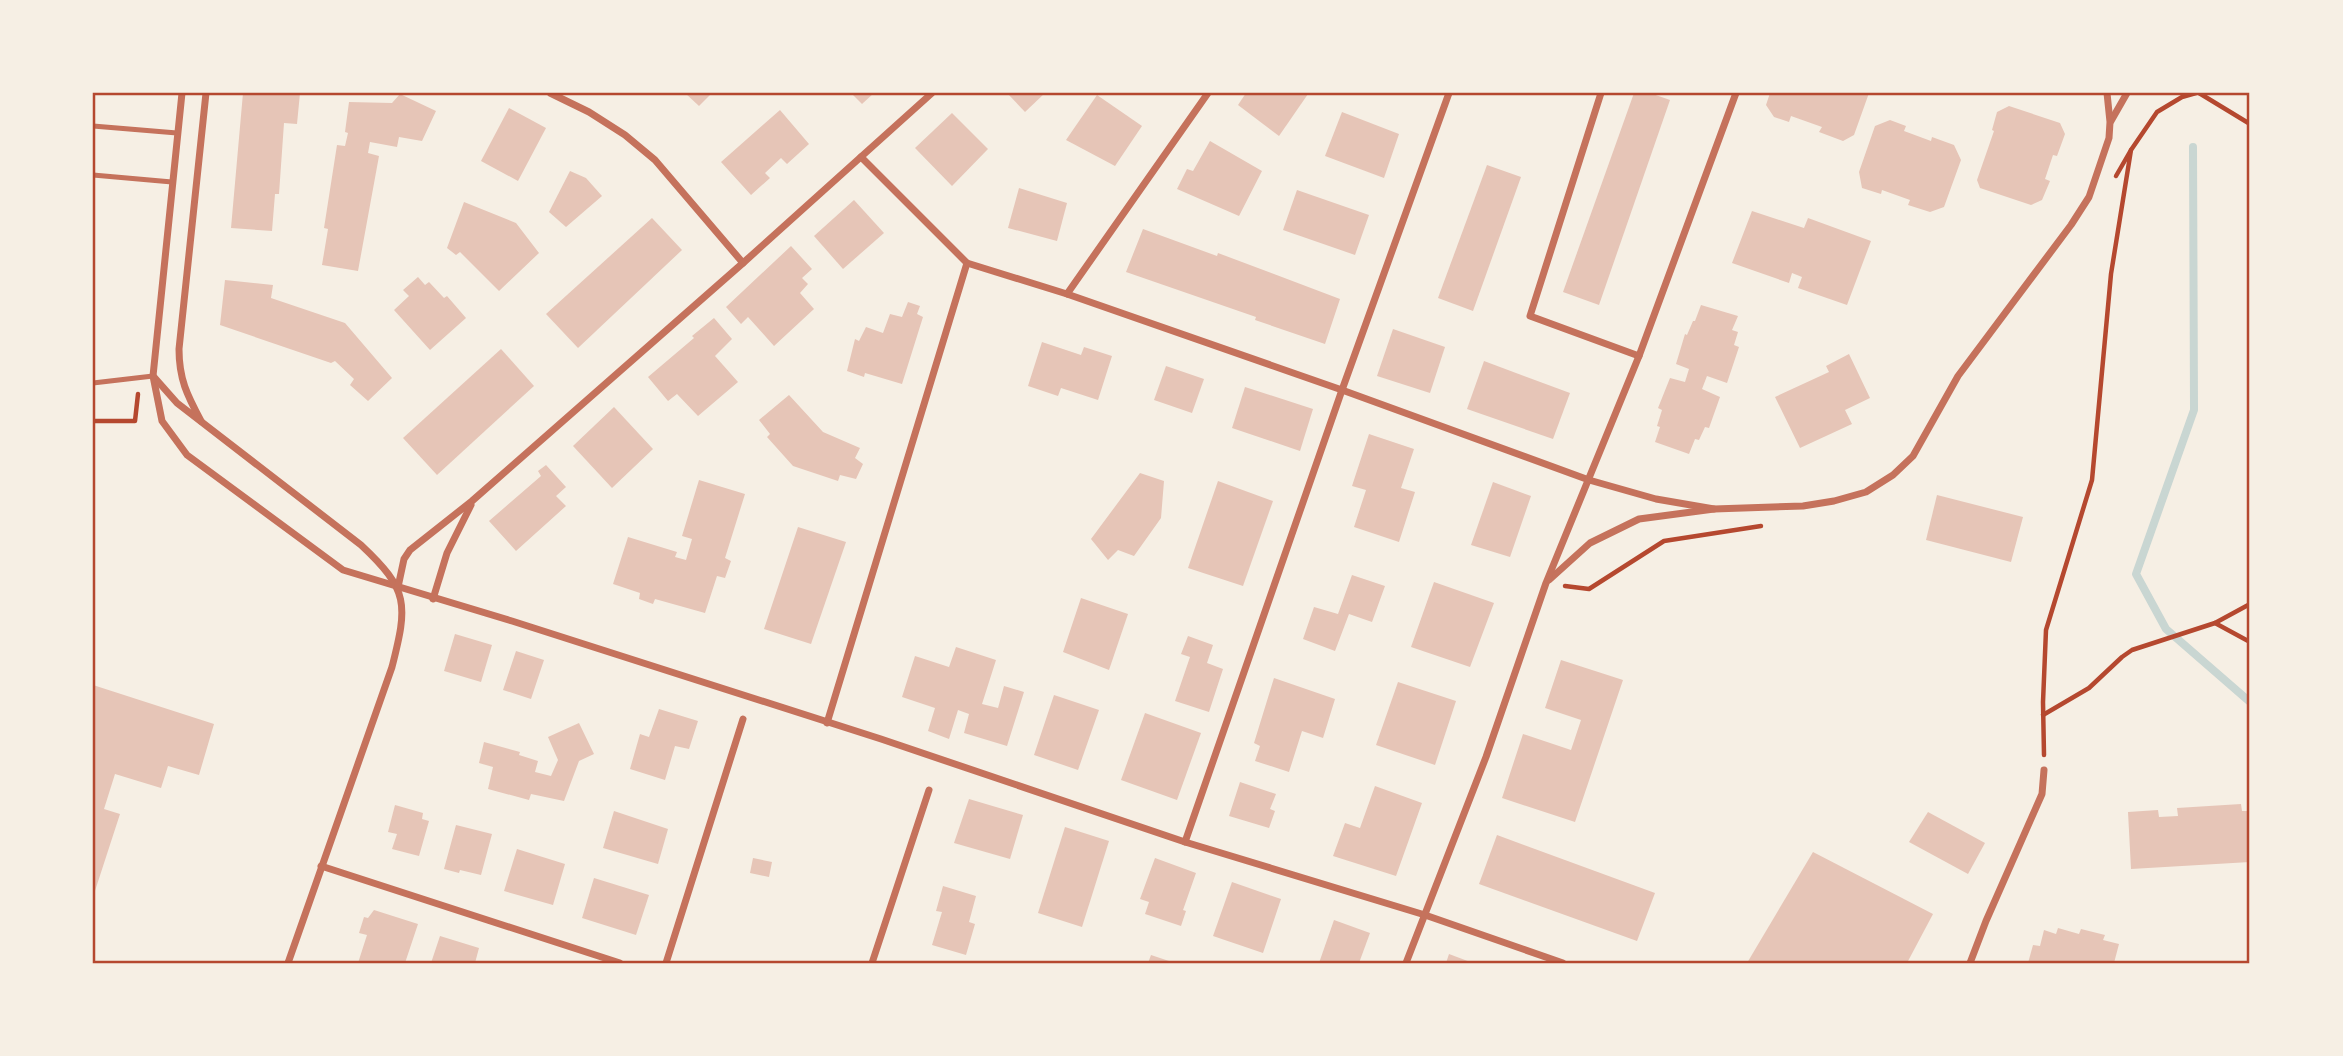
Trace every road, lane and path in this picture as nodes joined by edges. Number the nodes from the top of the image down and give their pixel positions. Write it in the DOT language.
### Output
graph roads {
  1 [pos="182,93"];
  2 [pos="205,93"];
  3 [pos="550,93"];
  4 [pos="932,93"];
  5 [pos="1208,93"];
  6 [pos="1449,93"];
  7 [pos="1601,93"];
  8 [pos="1736,93"];
  9 [pos="2107,93"];
  10 [pos="2127,93"];
  11 [pos="2198,93"];
  12 [pos="2110,122"];
  13 [pos="2250,124"];
  14 [pos="93,126"];
  15 [pos="177,133"];
  16 [pos="2131,150"];
  17 [pos="861,157"];
  18 [pos="93,175"];
  19 [pos="172,182"];
  20 [pos="2110,186"];
  21 [pos="743,263"];
  22 [pos="967,263"];
  23 [pos="1067,294"];
  24 [pos="1639,356"];
  25 [pos="153,376"];
  26 [pos="93,383"];
  27 [pos="1342,390"];
  28 [pos="93,421"];
  29 [pos="135,421"];
  30 [pos="203,424"];
  31 [pos="1590,480"];
  32 [pos="472,501"];
  33 [pos="1714,509"];
  34 [pos="1772,525"];
  35 [pos="1546,583"];
  36 [pos="398,587"];
  37 [pos="433,598"];
  38 [pos="2250,604"];
  39 [pos="2215,623"];
  40 [pos="2250,642"];
  41 [pos="2042,716"];
  42 [pos="743,719"];
  43 [pos="827,723"];
  44 [pos="2044,769"];
  45 [pos="929,790"];
  46 [pos="1185,842"];
  47 [pos="321,866"];
  48 [pos="1425,915"];
  49 [pos="288,963"];
  50 [pos="620,963"];
  51 [pos="666,963"];
  52 [pos="872,963"];
  53 [pos="1406,963"];
  54 [pos="1563,963"];
  55 [pos="1970,963"];
  1 -- 15 [label="street"];
  2 -- 30 [label="street"];
  3 -- 21 [label="street"];
  4 -- 17 [label="street"];
  5 -- 23 [label="street"];
  6 -- 27 [label="street"];
  7 -- 24 [label="street"];
  8 -- 24 [label="street"];
  9 -- 12 [label="street"];
  10 -- 12 [label="street"];
  11 -- 13 [label="path"];
  11 -- 16 [label="path"];
  12 -- 33 [label="street"];
  14 -- 15 [label="lane"];
  15 -- 19 [label="street"];
  16 -- 20 [label="path"];
  16 -- 41 [label="path"];
  17 -- 21 [label="street"];
  17 -- 22 [label="street"];
  18 -- 19 [label="lane"];
  19 -- 25 [label="street"];
  21 -- 32 [label="street"];
  22 -- 23 [label="street"];
  22 -- 43 [label="street"];
  23 -- 27 [label="street"];
  24 -- 31 [label="street"];
  25 -- 26 [label="lane"];
  25 -- 30 [label="street"];
  25 -- 36 [label="street"];
  27 -- 31 [label="street"];
  27 -- 46 [label="street"];
  28 -- 29 [label="path"];
  30 -- 36 [label="street"];
  31 -- 33 [label="street"];
  31 -- 35 [label="street"];
  32 -- 36 [label="street"];
  32 -- 37 [label="street"];
  33 -- 35 [label="street"];
  34 -- 35 [label="path"];
  35 -- 48 [label="street"];
  36 -- 37 [label="street"];
  36 -- 47 [label="street"];
  37 -- 43 [label="street"];
  38 -- 39 [label="path"];
  39 -- 40 [label="path"];
  39 -- 41 [label="path"];
  41 -- 44 [label="path"];
  42 -- 51 [label="street"];
  43 -- 46 [label="street"];
  44 -- 55 [label="street"];
  45 -- 52 [label="street"];
  46 -- 48 [label="street"];
  47 -- 49 [label="street"];
  47 -- 50 [label="street"];
  48 -- 53 [label="street"];
  48 -- 54 [label="street"];
}
